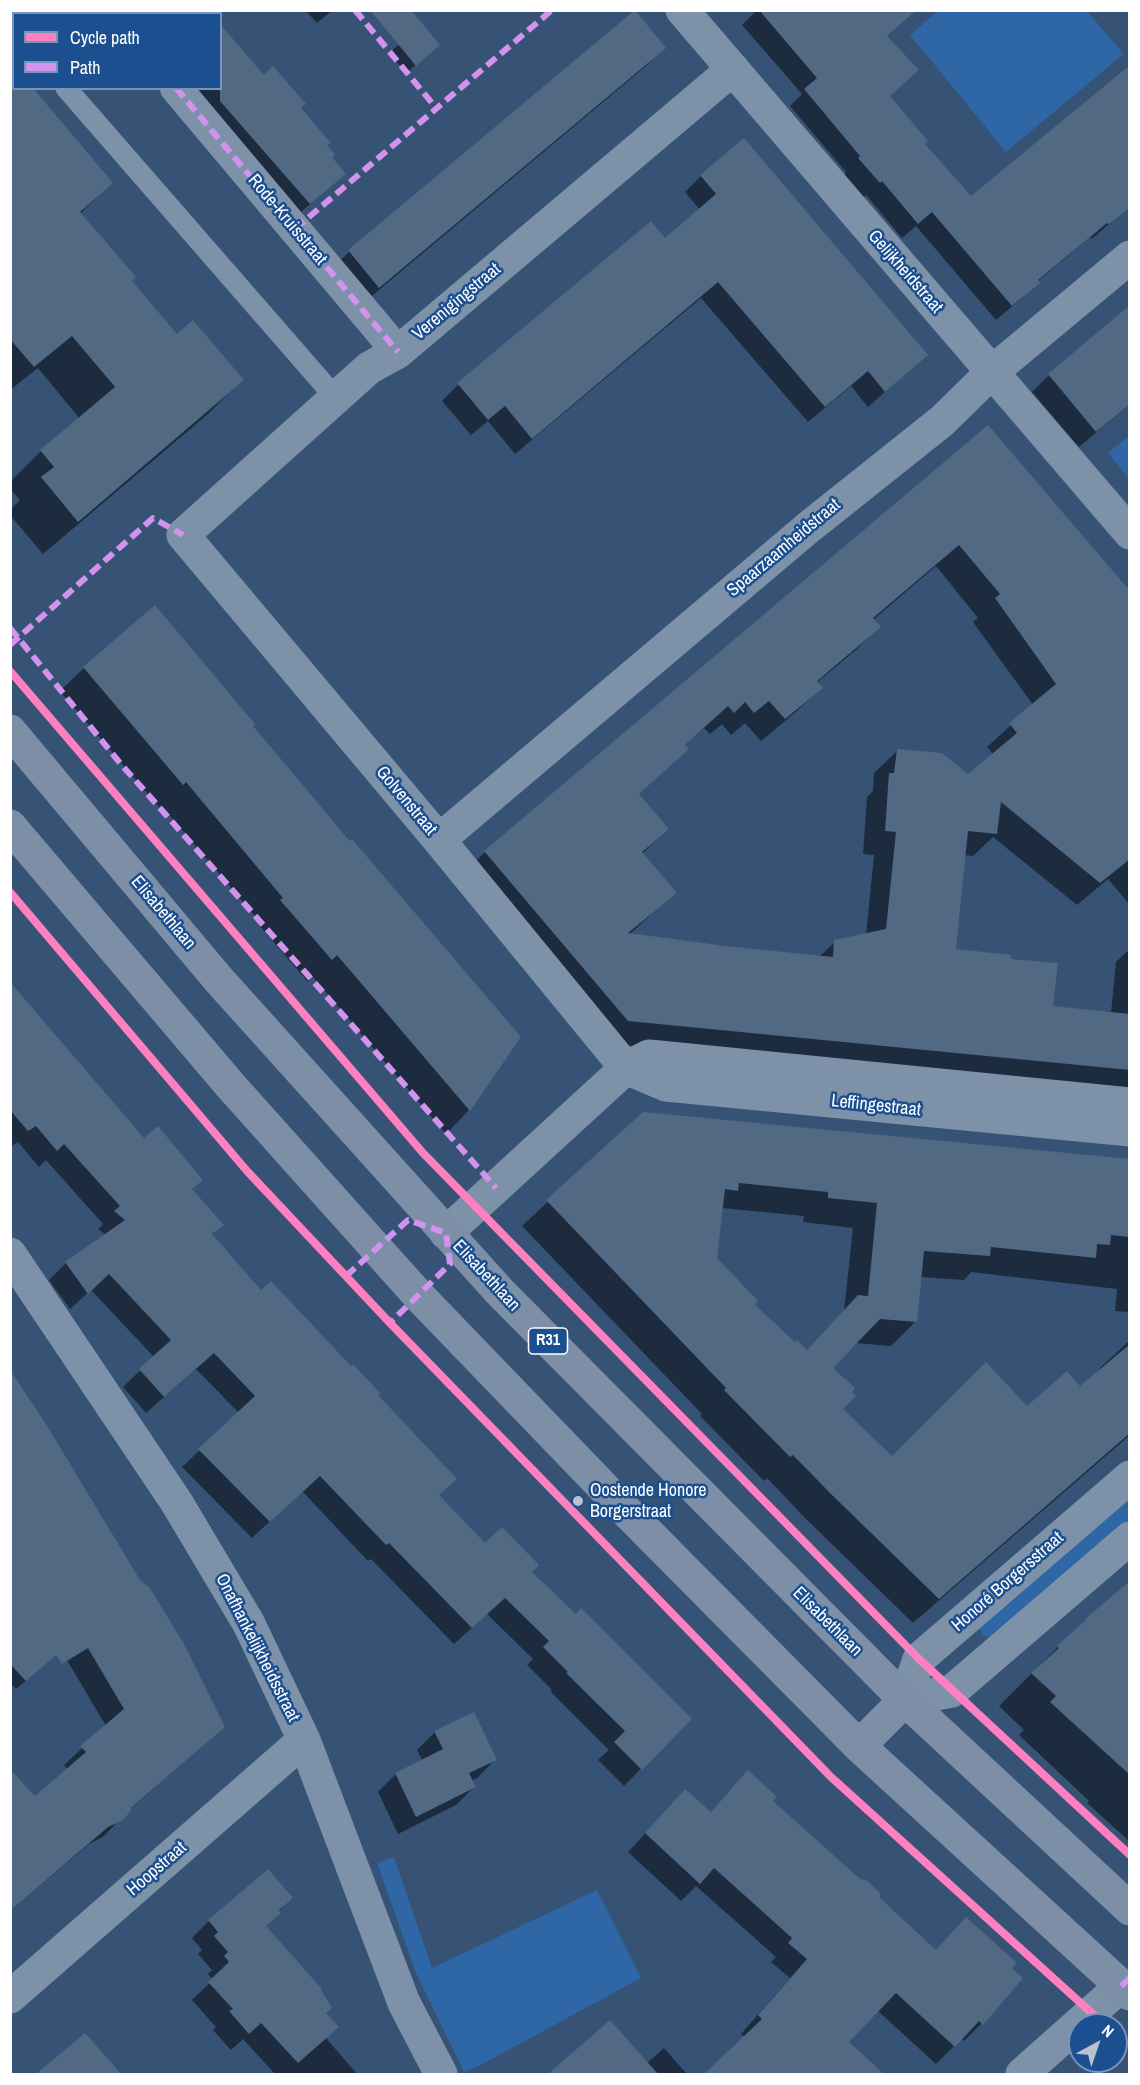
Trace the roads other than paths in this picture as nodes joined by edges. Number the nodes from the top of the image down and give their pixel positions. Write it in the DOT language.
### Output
graph roads {
  1 [pos="689,13"];
  2 [pos="733,69"];
  3 [pos="68,90"];
  4 [pos="178,90"];
  5 [pos="1130,257"];
  6 [pos="398,352"];
  7 [pos="992,372"];
  8 [pos="335,397"];
  9 [pos="1130,533"];
  10 [pos="183,535"];
  11 [pos="10,731"];
  12 [pos="10,826"];
  13 [pos="439,840"];
  14 [pos="626,1068"];
  15 [pos="1130,1104"];
  16 [pos="1130,1130"];
  17 [pos="446,1233"];
  18 [pos="10,1254"];
  19 [pos="1130,1477"];
  20 [pos="1130,1538"];
  21 [pos="905,1701"];
  22 [pos="304,1740"];
  23 [pos="859,1746"];
  24 [pos="1130,1909"];
  25 [pos="1125,1990"];
  26 [pos="10,1997"];
  27 [pos="441,2074"];
  28 [pos="1022,2074"];
  1 -- 2 [label="street, Gelijkheidstraat"];
  2 -- 6 [label="street, Verenigingstraat"];
  2 -- 7 [label="street, Gelijkheidstraat"];
  3 -- 8 [label="lane"];
  4 -- 6 [label="street, Rode-Kruisstraat"];
  5 -- 7 [label="street, Spaarzaamheidstraat"];
  6 -- 8 [label="street, Verenigingstraat"];
  7 -- 9 [label="street, Gelijkheidstraat"];
  7 -- 13 [label="street, Spaarzaamheidstraat"];
  8 -- 10 [label="street, Verenigingstraat"];
  10 -- 13 [label="street, Golvenstraat"];
  11 -- 17 [label="main road, Elisabethlaan / R31"];
  12 -- 23 [label="main road"];
  13 -- 14 [label="street, Golvenstraat"];
  14 -- 15 [label="street, Leffingestraat"];
  14 -- 16 [label="street, Leffingestraat"];
  14 -- 17 [label="street, Leffingestraat"];
  17 -- 21 [label="main road, Elisabethlaan / R31"];
  18 -- 22 [label="street, Onafhankelijkheidsstraat"];
  19 -- 21 [label="street, Honoré Borgersstraat"];
  20 -- 21 [label="street"];
  21 -- 23 [label="main road, Honoré Borgersstraat"];
  21 -- 24 [label="main road, Elisabethlaan / R31"];
  22 -- 26 [label="street, Hoopstraat"];
  22 -- 27 [label="street, Onafhankelijkheidsstraat"];
  23 -- 25 [label="main road"];
  25 -- 28 [label="street"];
}
